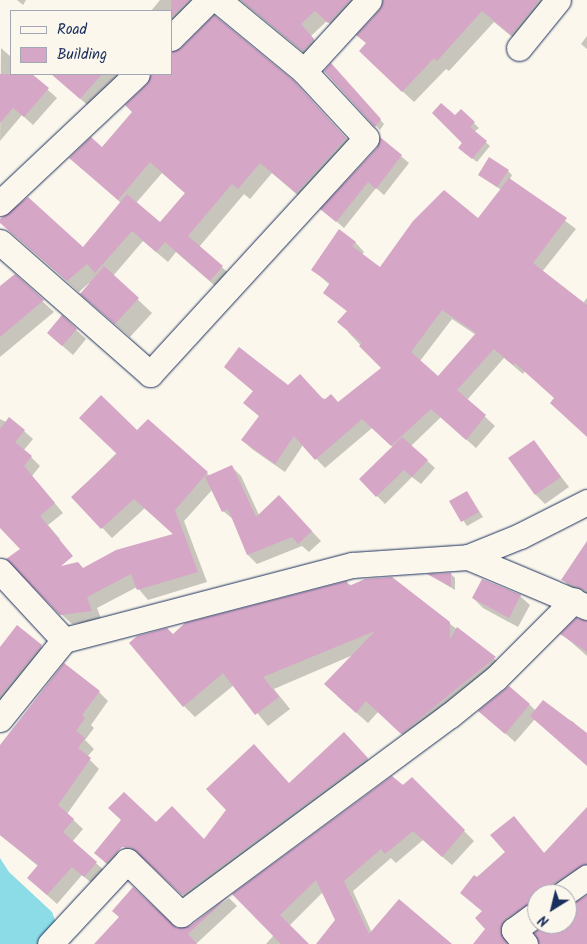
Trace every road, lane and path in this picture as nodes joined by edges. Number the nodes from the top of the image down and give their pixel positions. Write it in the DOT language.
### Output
graph roads {
  1 [pos="208,0"];
  2 [pos="218,0"];
  3 [pos="368,0"];
  4 [pos="558,0"];
  5 [pos="172,37"];
  6 [pos="520,48"];
  7 [pos="304,71"];
  8 [pos="135,75"];
  9 [pos="0,203"];
  10 [pos="0,242"];
  11 [pos="587,502"];
  12 [pos="468,556"];
  13 [pos="0,571"];
  14 [pos="580,603"];
  15 [pos="64,640"];
  16 [pos="0,719"];
  17 [pos="527,920"];
  18 [pos="50,944"];
  19 [pos="525,944"];
  1 -- 5 [label="street"];
  2 -- 7 [label="street"];
  3 -- 7 [label="street"];
  4 -- 6 [label="street"];
  7 -- 10 [label="street"];
  8 -- 9 [label="street"];
  11 -- 12 [label="street"];
  12 -- 14 [label="street"];
  12 -- 15 [label="street"];
  13 -- 15 [label="street"];
  14 -- 18 [label="street"];
  15 -- 16 [label="street"];
  17 -- 19 [label="street"];
}
